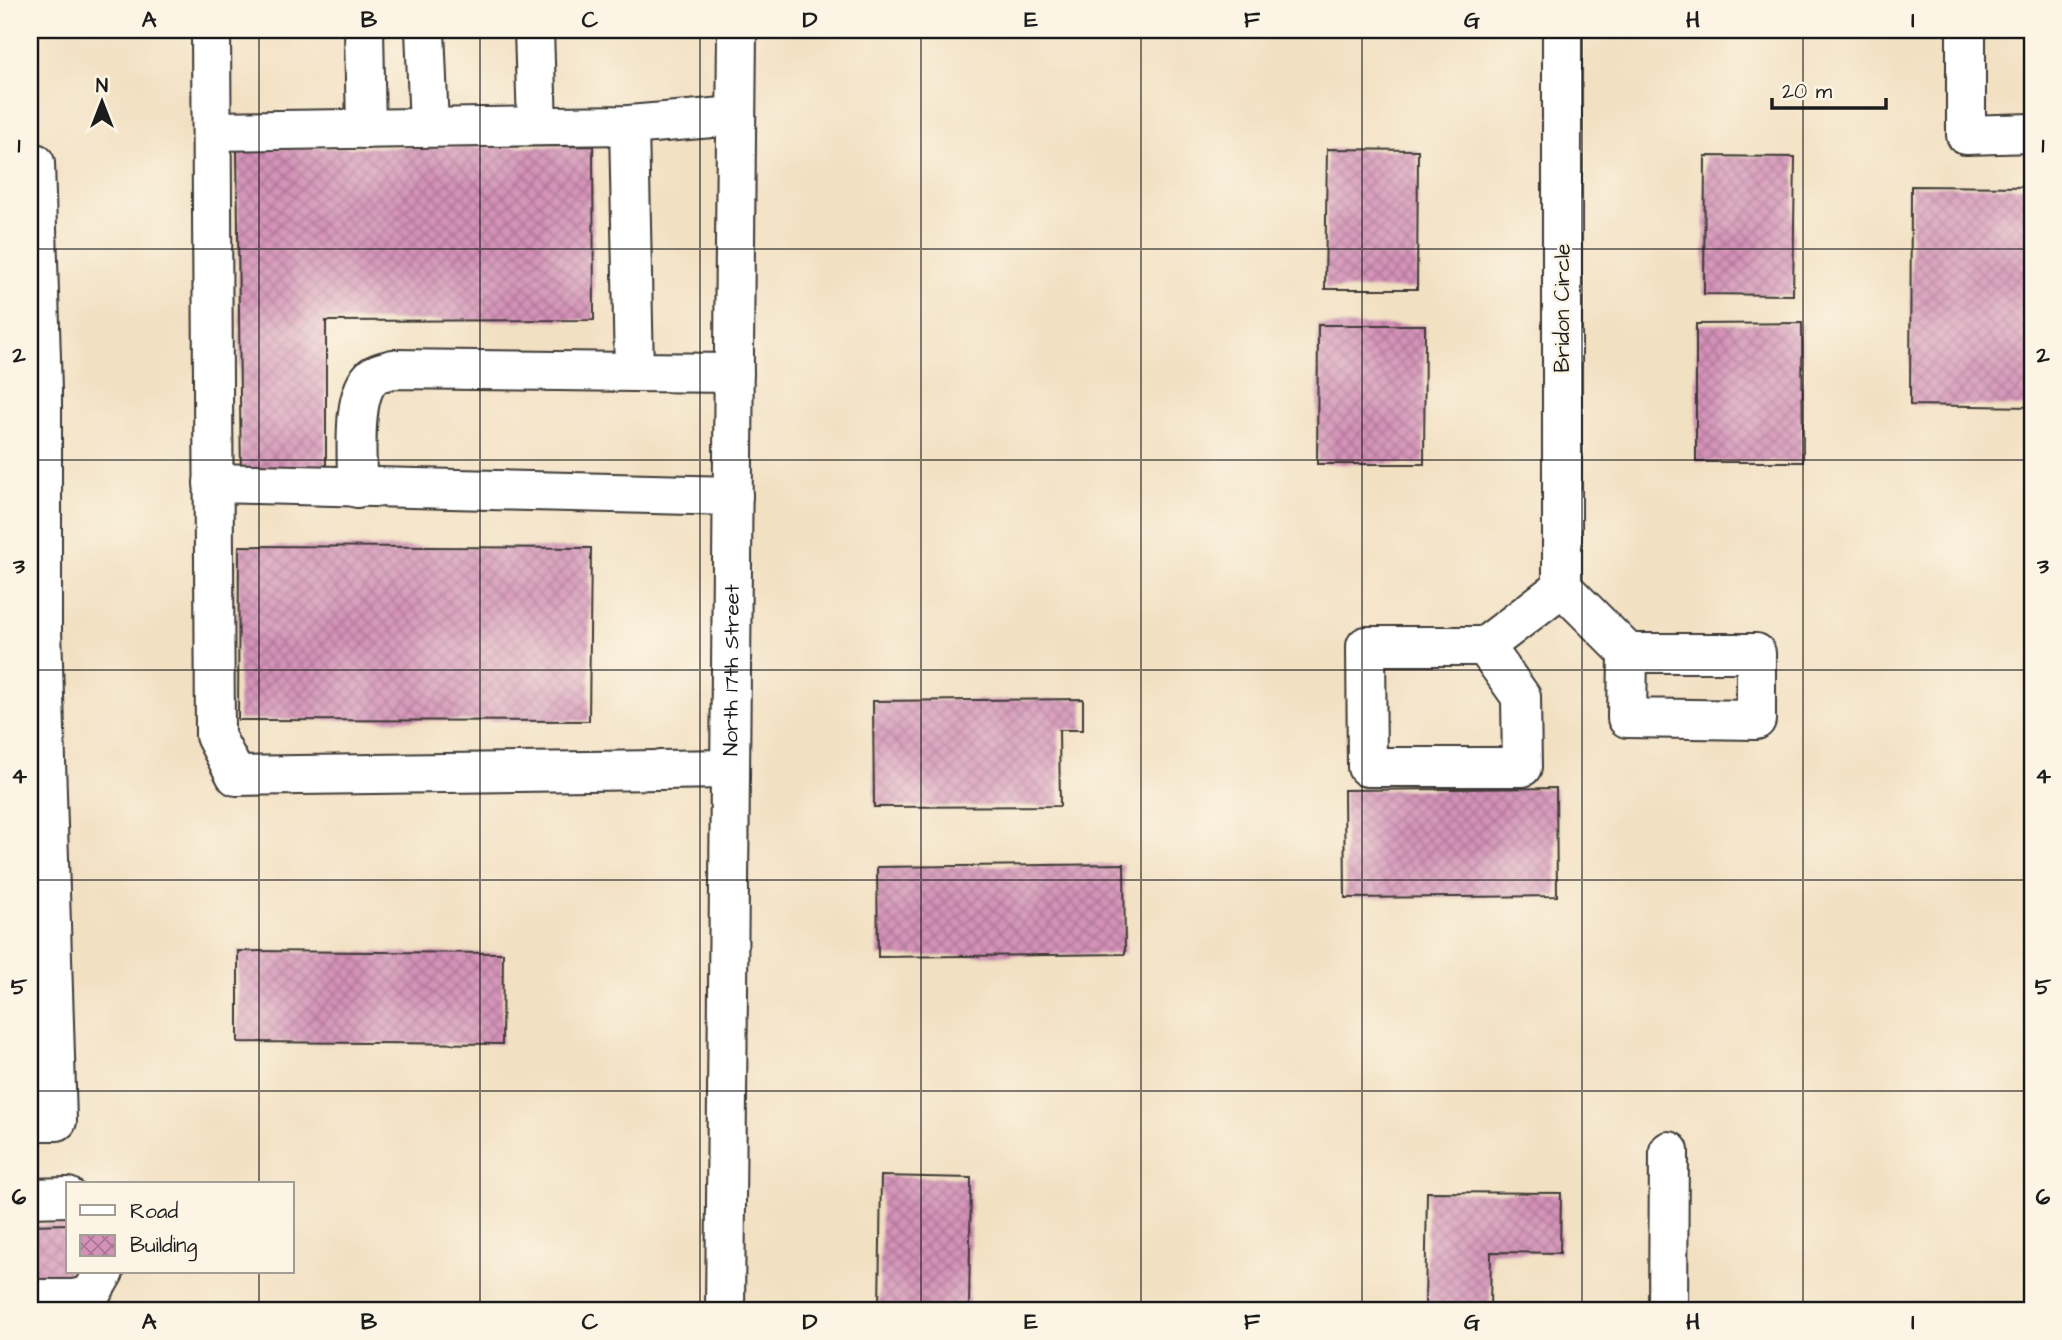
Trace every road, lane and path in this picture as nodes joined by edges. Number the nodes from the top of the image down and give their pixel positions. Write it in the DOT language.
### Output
graph roads {
  1 [pos="211,30"];
  2 [pos="364,30"];
  3 [pos="425,30"];
  4 [pos="534,30"];
  5 [pos="737,30"];
  6 [pos="1563,30"];
  7 [pos="1966,30"];
  8 [pos="736,116"];
  9 [pos="629,125"];
  10 [pos="537,126"];
  11 [pos="429,127"];
  12 [pos="366,129"];
  13 [pos="212,131"];
  14 [pos="2032,133"];
  15 [pos="30,163"];
  16 [pos="634,372"];
  17 [pos="734,373"];
  18 [pos="213,482"];
  19 [pos="357,488"];
  20 [pos="733,496"];
  21 [pos="1563,587"];
  22 [pos="1485,646"];
  23 [pos="1628,653"];
  24 [pos="730,769"];
  25 [pos="30,1121"];
  26 [pos="1670,1151"];
  27 [pos="66,1197"];
  28 [pos="30,1198"];
  29 [pos="103,1274"];
  30 [pos="30,1299"];
  31 [pos="725,1310"];
  32 [pos="1668,1310"];
  1 -- 13 [label="street"];
  2 -- 12 [label="street"];
  3 -- 11 [label="street"];
  4 -- 10 [label="street"];
  5 -- 8 [label="street, North 17th Street"];
  6 -- 21 [label="street, Bridon Circle"];
  7 -- 14 [label="street"];
  8 -- 9 [label="street"];
  8 -- 17 [label="street, North 17th Street"];
  9 -- 10 [label="street"];
  9 -- 16 [label="street"];
  10 -- 11 [label="street"];
  11 -- 12 [label="street"];
  12 -- 13 [label="street"];
  13 -- 18 [label="street"];
  15 -- 25 [label="street"];
  16 -- 17 [label="street"];
  16 -- 19 [label="street"];
  17 -- 20 [label="street, North 17th Street"];
  18 -- 19 [label="street"];
  18 -- 24 [label="street"];
  19 -- 20 [label="street"];
  20 -- 24 [label="street, North 17th Street"];
  21 -- 22 [label="street"];
  21 -- 23 [label="street"];
  22 -- 22 [label="street"];
  24 -- 31 [label="street, North 17th Street"];
  26 -- 32 [label="street"];
  27 -- 28 [label="street"];
  29 -- 30 [label="street"];
}
